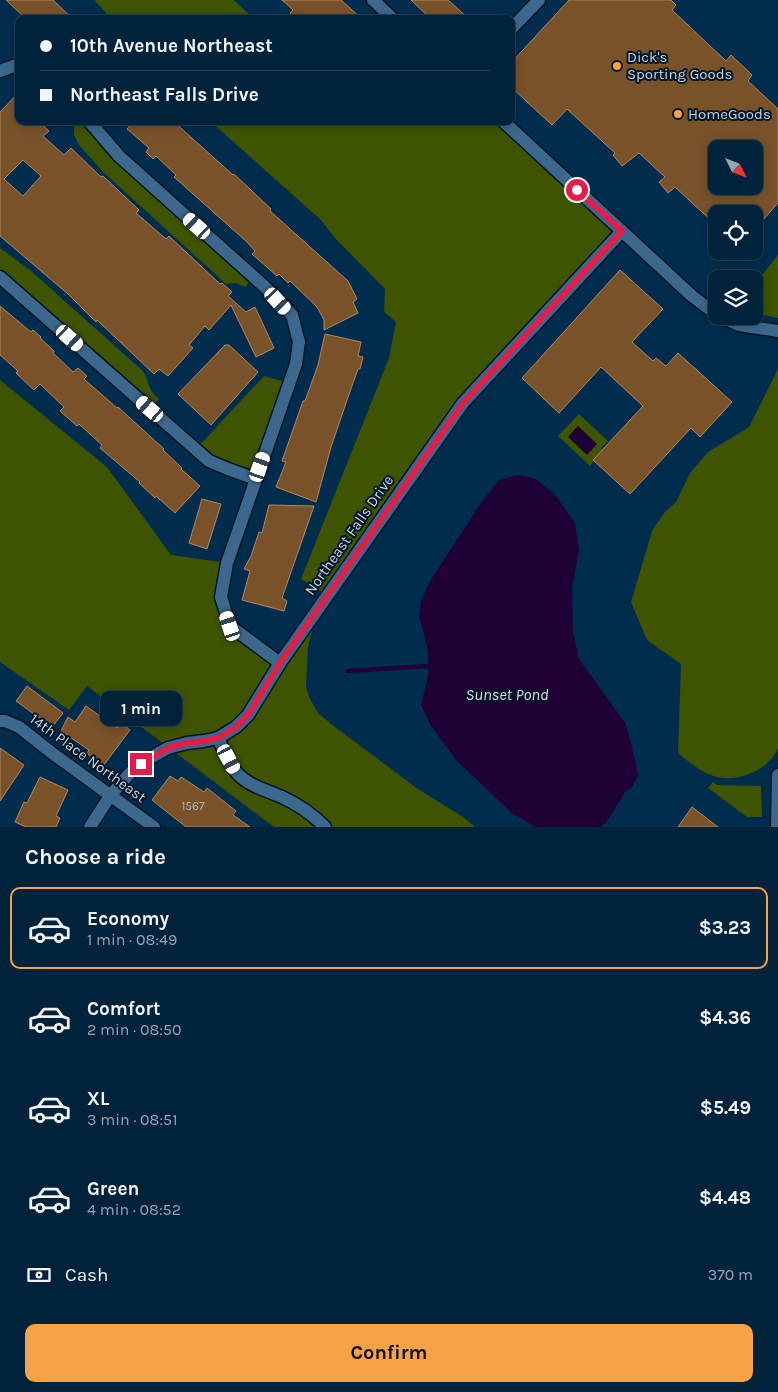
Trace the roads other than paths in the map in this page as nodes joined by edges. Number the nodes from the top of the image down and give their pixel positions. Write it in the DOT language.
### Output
graph roads {
  1 [pos="373,0"];
  2 [pos="538,0"];
  3 [pos="389,15"];
  4 [pos="515,25"];
  5 [pos="15,65"];
  6 [pos="0,71"];
  7 [pos="92,125"];
  8 [pos="507,125"];
  9 [pos="622,231"];
  10 [pos="0,277"];
  11 [pos="708,308"];
  12 [pos="744,325"];
  13 [pos="778,331"];
  14 [pos="256,479"];
  15 [pos="280,663"];
  16 [pos="0,721"];
  17 [pos="218,738"];
  18 [pos="778,775"];
  19 [pos="110,796"];
  20 [pos="90,827"];
  21 [pos="154,827"];
  22 [pos="325,827"];
  23 [pos="777,827"];
  1 -- 3 [label="street"];
  2 -- 4 [label="street"];
  5 -- 6 [label="street"];
  7 -- 14 [label="street"];
  8 -- 9 [label="street"];
  9 -- 11 [label="street"];
  9 -- 15 [label="street, Northeast Falls Drive"];
  10 -- 14 [label="street"];
  12 -- 13 [label="street"];
  14 -- 15 [label="street"];
  15 -- 17 [label="street, Northeast Falls Drive"];
  16 -- 19 [label="street, 14th Place Northeast"];
  17 -- 19 [label="street, Northeast Falls Drive"];
  17 -- 22 [label="street"];
  18 -- 23 [label="street"];
  19 -- 20 [label="street, Northeast Falls Drive"];
  19 -- 21 [label="street, 14th Place Northeast"];
}
